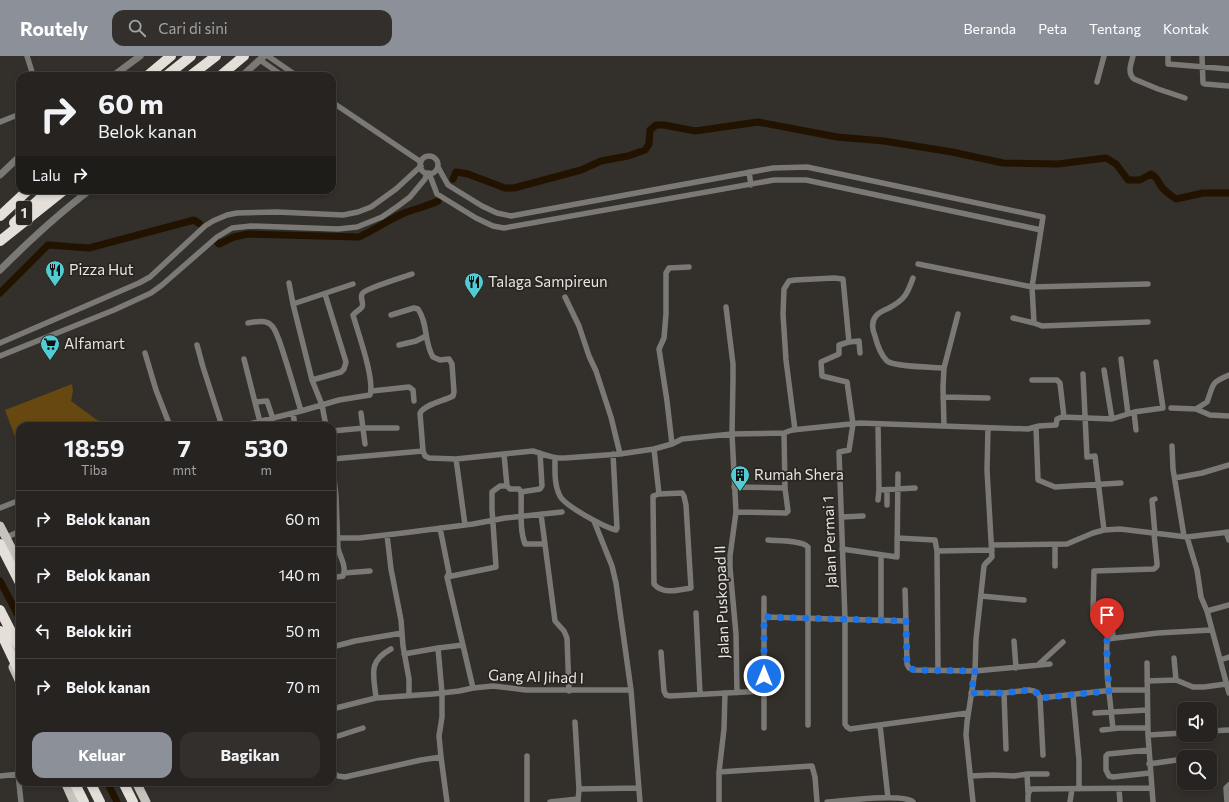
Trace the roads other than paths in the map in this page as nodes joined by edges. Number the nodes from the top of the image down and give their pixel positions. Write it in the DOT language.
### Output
graph roads {
  1 [pos="27,56"];
  2 [pos="140,56"];
  3 [pos="171,56"];
  4 [pos="191,56"];
  5 [pos="216,56"];
  6 [pos="244,56"];
  7 [pos="268,56"];
  8 [pos="1104,56"];
  9 [pos="1133,56"];
  10 [pos="1168,56"];
  11 [pos="1202,56"];
  12 [pos="262,58"];
  13 [pos="1202,67"];
  14 [pos="1229,69"];
  15 [pos="32,72"];
  16 [pos="118,72"];
  17 [pos="152,72"];
  18 [pos="171,72"];
  19 [pos="195,72"];
  20 [pos="225,72"];
  21 [pos="246,72"];
  22 [pos="278,72"];
  23 [pos="291,72"];
  24 [pos="1097,82"];
  25 [pos="1229,86"];
  26 [pos="1185,98"];
  27 [pos="336,105"];
  28 [pos="16,116"];
  29 [pos="0,122"];
  30 [pos="16,160"];
  31 [pos="421,164"];
  32 [pos="438,167"];
  33 [pos="749,172"];
  34 [pos="428,173"];
  35 [pos="0,175"];
  36 [pos="751,185"];
  37 [pos="24,194"];
  38 [pos="45,194"];
  39 [pos="59,194"];
  40 [pos="85,194"];
  41 [pos="0,216"];
  42 [pos="1041,230"];
  43 [pos="0,236"];
  44 [pos="0,242"];
  45 [pos="918,264"];
  46 [pos="689,267"];
  47 [pos="0,270"];
  48 [pos="412,274"];
  49 [pos="913,278"];
  50 [pos="289,283"];
  51 [pos="353,284"];
  52 [pos="1148,284"];
  53 [pos="1032,287"];
  54 [pos="325,294"];
  55 [pos="565,297"];
  56 [pos="293,304"];
  57 [pos="726,307"];
  58 [pos="958,314"];
  59 [pos="391,315"];
  60 [pos="1013,318"];
  61 [pos="1148,322"];
  62 [pos="248,323"];
  63 [pos="1034,323"];
  64 [pos="426,336"];
  65 [pos="849,342"];
  66 [pos="0,343"];
  67 [pos="399,344"];
  68 [pos="197,346"];
  69 [pos="145,353"];
  70 [pos="860,353"];
  71 [pos="0,356"];
  72 [pos="244,359"];
  73 [pos="1121,359"];
  74 [pos="1156,362"];
  75 [pos="944,368"];
  76 [pos="1104,370"];
  77 [pos="1083,374"];
  78 [pos="1229,375"];
  79 [pos="312,380"];
  80 [pos="1032,380"];
  81 [pos="372,390"];
  82 [pos="943,397"];
  83 [pos="988,398"];
  84 [pos="414,401"];
  85 [pos="255,402"];
  86 [pos="322,405"];
  87 [pos="1171,408"];
  88 [pos="1196,409"];
  89 [pos="301,412"];
  90 [pos="1131,413"];
  91 [pos="293,414"];
  92 [pos="361,414"];
  93 [pos="1229,416"];
  94 [pos="1064,417"];
  95 [pos="1086,418"];
  96 [pos="273,419"];
  97 [pos="1112,419"];
  98 [pos="168,422"];
  99 [pos="221,422"];
  100 [pos="260,422"];
  101 [pos="294,422"];
  102 [pos="325,422"];
  103 [pos="854,424"];
  104 [pos="878,424"];
  105 [pos="944,426"];
  106 [pos="1036,427"];
  107 [pos="364,428"];
  108 [pos="397,428"];
  109 [pos="988,428"];
  110 [pos="795,430"];
  111 [pos="1136,430"];
  112 [pos="336,431"];
  113 [pos="784,433"];
  114 [pos="732,434"];
  115 [pos="365,444"];
  116 [pos="672,444"];
  117 [pos="1172,446"];
  118 [pos="654,449"];
  119 [pos="423,451"];
  120 [pos="540,453"];
  121 [pos="504,454"];
  122 [pos="613,454"];
  123 [pos="620,454"];
  124 [pos="555,458"];
  125 [pos="456,459"];
  126 [pos="336,460"];
  127 [pos="1229,464"];
  128 [pos="898,474"];
  129 [pos="1175,478"];
  130 [pos="1121,482"];
  131 [pos="1098,484"];
  132 [pos="507,486"];
  133 [pos="734,487"];
  134 [pos="784,488"];
  135 [pos="915,488"];
  136 [pos="898,489"];
  137 [pos="878,490"];
  138 [pos="887,490"];
  139 [pos="521,492"];
  140 [pos="659,494"];
  141 [pos="1155,499"];
  142 [pos="878,500"];
  143 [pos="16,502"];
  144 [pos="887,505"];
  145 [pos="0,508"];
  146 [pos="562,512"];
  147 [pos="736,512"];
  148 [pos="541,514"];
  149 [pos="521,516"];
  150 [pos="863,516"];
  151 [pos="842,517"];
  152 [pos="493,520"];
  153 [pos="594,521"];
  154 [pos="465,525"];
  155 [pos="0,526"];
  156 [pos="440,528"];
  157 [pos="1104,530"];
  158 [pos="336,531"];
  159 [pos="1228,532"];
  160 [pos="16,533"];
  161 [pos="387,534"];
  162 [pos="1155,534"];
  163 [pos="1185,536"];
  164 [pos="338,538"];
  165 [pos="897,538"];
  166 [pos="768,540"];
  167 [pos="1229,540"];
  168 [pos="3,541"];
  169 [pos="544,544"];
  170 [pos="336,545"];
  171 [pos="1055,545"];
  172 [pos="992,548"];
  173 [pos="842,549"];
  174 [pos="336,550"];
  175 [pos="937,551"];
  176 [pos="881,555"];
  177 [pos="16,559"];
  178 [pos="1056,566"];
  179 [pos="370,571"];
  180 [pos="16,573"];
  181 [pos="344,573"];
  182 [pos="448,576"];
  183 [pos="336,577"];
  184 [pos="904,590"];
  185 [pos="981,596"];
  186 [pos="764,598"];
  187 [pos="1024,600"];
  188 [pos="1229,605"];
  189 [pos="0,610"];
  190 [pos="1206,611"];
  191 [pos="696,613"];
  192 [pos="764,617"];
  193 [pos="808,619"];
  194 [pos="845,619"];
  195 [pos="881,620"];
  196 [pos="906,621"];
  197 [pos="1211,630"];
  198 [pos="0,631"];
  199 [pos="402,633"];
  200 [pos="1113,638"];
  201 [pos="16,641"];
  202 [pos="1014,641"];
  203 [pos="0,642"];
  204 [pos="1063,642"];
  205 [pos="463,645"];
  206 [pos="336,646"];
  207 [pos="438,648"];
  208 [pos="391,649"];
  209 [pos="661,652"];
  210 [pos="404,654"];
  211 [pos="1174,658"];
  212 [pos="1229,658"];
  213 [pos="1220,660"];
  214 [pos="1147,663"];
  215 [pos="1050,664"];
  216 [pos="16,665"];
  217 [pos="1038,665"];
  218 [pos="1016,668"];
  219 [pos="938,670"];
  220 [pos="975,671"];
  221 [pos="16,674"];
  222 [pos="1227,676"];
  223 [pos="1176,680"];
  224 [pos="1148,681"];
  225 [pos="1226,684"];
  226 [pos="473,688"];
  227 [pos="631,690"];
  228 [pos="1147,690"];
  229 [pos="569,691"];
  230 [pos="764,691"];
  231 [pos="1109,691"];
  232 [pos="442,693"];
  233 [pos="725,693"];
  234 [pos="737,693"];
  235 [pos="971,693"];
  236 [pos="1004,693"];
  237 [pos="1229,693"];
  238 [pos="700,694"];
  239 [pos="409,695"];
  240 [pos="1073,696"];
  241 [pos="376,698"];
  242 [pos="1040,698"];
  243 [pos="336,708"];
  244 [pos="1148,710"];
  245 [pos="1112,712"];
  246 [pos="968,713"];
  247 [pos="1095,713"];
  248 [pos="575,722"];
  249 [pos="808,725"];
  250 [pos="880,725"];
  251 [pos="363,728"];
  252 [pos="764,728"];
  253 [pos="1148,728"];
  254 [pos="1113,729"];
  255 [pos="1102,730"];
  256 [pos="1229,730"];
  257 [pos="1217,731"];
  258 [pos="1177,733"];
  259 [pos="1148,735"];
  260 [pos="336,737"];
  261 [pos="1006,749"];
  262 [pos="1148,750"];
  263 [pos="1043,755"];
  264 [pos="527,756"];
  265 [pos="441,757"];
  266 [pos="1177,760"];
  267 [pos="1149,764"];
  268 [pos="719,772"];
  269 [pos="1150,773"];
  270 [pos="16,774"];
  271 [pos="1027,774"];
  272 [pos="1047,774"];
  273 [pos="336,775"];
  274 [pos="0,776"];
  275 [pos="970,776"];
  276 [pos="20,786"];
  277 [pos="67,786"];
  278 [pos="76,786"];
  279 [pos="92,786"];
  280 [pos="125,786"];
  281 [pos="138,786"];
  282 [pos="1229,786"];
  283 [pos="639,788"];
  284 [pos="1152,788"];
  285 [pos="579,789"];
  286 [pos="1072,789"];
  287 [pos="1079,789"];
  288 [pos="1119,789"];
  289 [pos="1028,792"];
  290 [pos="888,798"];
  291 [pos="578,800"];
  292 [pos="857,801"];
  293 [pos="21,802"];
  294 [pos="74,802"];
  295 [pos="84,802"];
  296 [pos="100,802"];
  297 [pos="134,802"];
  298 [pos="146,802"];
  299 [pos="447,802"];
  300 [pos="528,802"];
  301 [pos="550,802"];
  302 [pos="640,802"];
  303 [pos="719,802"];
  304 [pos="817,802"];
  305 [pos="827,802"];
  306 [pos="913,802"];
  307 [pos="973,802"];
  308 [pos="1028,802"];
  309 [pos="1070,802"];
  310 [pos="1120,802"];
  311 [pos="1153,802"];
  312 [pos="1227,802"];
  1 -- 15 [label="street"];
  2 -- 16 [label="street"];
  3 -- 17 [label="highway"];
  4 -- 18 [label="highway"];
  5 -- 19 [label="highway"];
  6 -- 20 [label="highway"];
  7 -- 23 [label="street"];
  8 -- 24 [label="street"];
  9 -- 26 [label="street"];
  10 -- 13 [label="street"];
  11 -- 13 [label="street"];
  12 -- 21 [label="street"];
  12 -- 22 [label="street"];
  13 -- 14 [label="street"];
  13 -- 25 [label="street"];
  27 -- 31 [label="street"];
  28 -- 29 [label="street"];
  30 -- 35 [label="street"];
  31 -- 32 [label="street"];
  31 -- 34 [label="street"];
  31 -- 66 [label="street"];
  32 -- 33 [label="street"];
  32 -- 34 [label="street"];
  33 -- 36 [label="street"];
  33 -- 42 [label="street"];
  34 -- 36 [label="street"];
  34 -- 71 [label="street"];
  36 -- 42 [label="street"];
  37 -- 41 [label="highway, 1"];
  38 -- 43 [label="highway, 1"];
  39 -- 44 [label="highway"];
  40 -- 47 [label="street"];
  42 -- 53 [label="street"];
  45 -- 53 [label="street"];
  46 -- 116 [label="street"];
  48 -- 81 [label="street"];
  49 -- 75 [label="street"];
  50 -- 56 [label="street"];
  51 -- 54 [label="street"];
  52 -- 53 [label="street"];
  53 -- 63 [label="street"];
  54 -- 56 [label="street"];
  54 -- 79 [label="street"];
  55 -- 123 [label="street"];
  56 -- 79 [label="street"];
  57 -- 114 [label="street, Jalan Puskopad II"];
  58 -- 75 [label="street"];
  59 -- 64 [label="street"];
  60 -- 63 [label="street"];
  61 -- 63 [label="street"];
  62 -- 89 [label="street"];
  64 -- 67 [label="street"];
  64 -- 119 [label="street"];
  65 -- 70 [label="street"];
  65 -- 103 [label="street"];
  65 -- 110 [label="street"];
  68 -- 99 [label="street"];
  69 -- 98 [label="street"];
  72 -- 85 [label="street"];
  73 -- 90 [label="street"];
  74 -- 90 [label="street"];
  75 -- 82 [label="street"];
  76 -- 97 [label="street"];
  77 -- 95 [label="street"];
  78 -- 88 [label="street"];
  79 -- 86 [label="street"];
  80 -- 94 [label="street"];
  81 -- 84 [label="street"];
  81 -- 86 [label="street"];
  82 -- 83 [label="street"];
  82 -- 105 [label="street"];
  85 -- 96 [label="street"];
  85 -- 100 [label="street"];
  86 -- 89 [label="street"];
  86 -- 102 [label="street"];
  87 -- 88 [label="street"];
  88 -- 93 [label="street"];
  89 -- 91 [label="street"];
  90 -- 97 [label="street"];
  90 -- 111 [label="street"];
  91 -- 96 [label="street"];
  91 -- 101 [label="street"];
  92 -- 107 [label="street"];
  94 -- 95 [label="street"];
  94 -- 106 [label="street"];
  95 -- 97 [label="street"];
  95 -- 131 [label="street"];
  96 -- 100 [label="street"];
  103 -- 104 [label="street"];
  103 -- 110 [label="street"];
  103 -- 151 [label="street, Jalan Permai 1"];
  104 -- 105 [label="street"];
  104 -- 137 [label="street"];
  105 -- 109 [label="street"];
  106 -- 109 [label="street"];
  106 -- 131 [label="street"];
  107 -- 108 [label="street"];
  107 -- 112 [label="street"];
  107 -- 115 [label="street"];
  109 -- 172 [label="street"];
  110 -- 113 [label="street"];
  113 -- 114 [label="street"];
  113 -- 134 [label="street"];
  114 -- 116 [label="street"];
  114 -- 133 [label="street, Jalan Puskopad II"];
  116 -- 118 [label="street"];
  117 -- 129 [label="street"];
  118 -- 123 [label="street"];
  118 -- 140 [label="street"];
  119 -- 125 [label="street"];
  119 -- 126 [label="street"];
  120 -- 121 [label="street"];
  120 -- 124 [label="street"];
  120 -- 139 [label="street"];
  121 -- 125 [label="street"];
  121 -- 132 [label="street"];
  122 -- 123 [label="street"];
  122 -- 124 [label="street"];
  122 -- 153 [label="street"];
  124 -- 153 [label="street"];
  125 -- 154 [label="street"];
  127 -- 129 [label="street"];
  128 -- 136 [label="street"];
  129 -- 163 [label="street"];
  130 -- 131 [label="street"];
  131 -- 157 [label="street"];
  132 -- 139 [label="street"];
  132 -- 152 [label="street"];
  133 -- 134 [label="street"];
  133 -- 147 [label="street, Jalan Puskopad II"];
  134 -- 147 [label="street"];
  135 -- 136 [label="street"];
  136 -- 138 [label="street"];
  136 -- 165 [label="street"];
  137 -- 138 [label="street"];
  137 -- 142 [label="street"];
  138 -- 144 [label="street"];
  139 -- 149 [label="street"];
  140 -- 140 [label="street"];
  141 -- 162 [label="street"];
  143 -- 145 [label="street"];
  146 -- 148 [label="street"];
  147 -- 234 [label="street, Jalan Puskopad II"];
  148 -- 149 [label="street"];
  148 -- 169 [label="street"];
  149 -- 152 [label="street"];
  149 -- 169 [label="street"];
  150 -- 151 [label="street"];
  151 -- 173 [label="street, Jalan Permai 1"];
  152 -- 154 [label="street"];
  152 -- 182 [label="street"];
  153 -- 227 [label="street"];
  154 -- 156 [label="street"];
  155 -- 168 [label="main road"];
  156 -- 161 [label="street"];
  156 -- 182 [label="street"];
  157 -- 162 [label="street"];
  157 -- 171 [label="street"];
  158 -- 164 [label="street"];
  159 -- 163 [label="street"];
  159 -- 167 [label="street"];
  160 -- 168 [label="street"];
  161 -- 164 [label="street"];
  161 -- 199 [label="street"];
  162 -- 163 [label="street"];
  162 -- 200 [label="street"];
  163 -- 190 [label="street"];
  164 -- 170 [label="street"];
  165 -- 175 [label="street"];
  165 -- 176 [label="street"];
  166 -- 193 [label="street"];
  168 -- 177 [label="main road"];
  168 -- 180 [label="highway"];
  169 -- 229 [label="street"];
  171 -- 172 [label="street"];
  171 -- 178 [label="street"];
  172 -- 175 [label="street"];
  172 -- 185 [label="street"];
  173 -- 176 [label="street"];
  173 -- 194 [label="street, Jalan Permai 1"];
  174 -- 181 [label="street"];
  175 -- 219 [label="street"];
  176 -- 195 [label="street"];
  179 -- 181 [label="street"];
  181 -- 183 [label="street"];
  182 -- 205 [label="street"];
  184 -- 196 [label="street"];
  185 -- 187 [label="street"];
  185 -- 220 [label="street"];
  186 -- 192 [label="street"];
  188 -- 190 [label="street"];
  189 -- 201 [label="highway"];
  190 -- 197 [label="street"];
  191 -- 238 [label="street"];
  192 -- 193 [label="street"];
  192 -- 230 [label="street"];
  193 -- 194 [label="street"];
  193 -- 249 [label="street"];
  194 -- 195 [label="street"];
  194 -- 250 [label="street, Jalan Permai 1"];
  195 -- 196 [label="street"];
  196 -- 219 [label="street"];
  197 -- 200 [label="street"];
  197 -- 213 [label="street"];
  198 -- 216 [label="highway"];
  199 -- 206 [label="street"];
  199 -- 210 [label="street"];
  200 -- 231 [label="street"];
  202 -- 218 [label="street"];
  203 -- 221 [label="main road"];
  204 -- 217 [label="street"];
  205 -- 207 [label="street"];
  205 -- 226 [label="street"];
  207 -- 210 [label="street"];
  207 -- 232 [label="street"];
  208 -- 241 [label="street"];
  209 -- 238 [label="street"];
  210 -- 239 [label="street"];
  211 -- 223 [label="street"];
  212 -- 213 [label="street"];
  213 -- 222 [label="street"];
  214 -- 224 [label="street"];
  215 -- 217 [label="street"];
  217 -- 218 [label="street"];
  218 -- 220 [label="street"];
  219 -- 220 [label="street"];
  220 -- 235 [label="street"];
  222 -- 225 [label="street"];
  223 -- 224 [label="street"];
  223 -- 225 [label="street"];
  224 -- 228 [label="street"];
  225 -- 237 [label="street"];
  226 -- 229 [label="street, Gang Al Jihad I"];
  226 -- 232 [label="street, Gang Al Jihad I"];
  227 -- 229 [label="street, Gang Al Jihad I"];
  227 -- 283 [label="street"];
  228 -- 231 [label="street"];
  228 -- 244 [label="street"];
  230 -- 234 [label="street"];
  230 -- 252 [label="street"];
  231 -- 240 [label="street"];
  231 -- 245 [label="street"];
  232 -- 239 [label="street, Gang Al Jihad I"];
  232 -- 265 [label="street"];
  233 -- 234 [label="street"];
  233 -- 238 [label="street"];
  233 -- 268 [label="street"];
  235 -- 236 [label="street"];
  235 -- 246 [label="street"];
  236 -- 242 [label="street"];
  236 -- 261 [label="street"];
  239 -- 241 [label="street, Gang Al Jihad I"];
  240 -- 242 [label="street"];
  240 -- 287 [label="street"];
  241 -- 243 [label="street, Gang Al Jihad I"];
  242 -- 263 [label="street"];
  244 -- 245 [label="street"];
  244 -- 253 [label="street"];
  245 -- 247 [label="street"];
  245 -- 254 [label="street"];
  246 -- 250 [label="street"];
  246 -- 275 [label="street"];
  248 -- 285 [label="street"];
  250 -- 290 [label="street"];
  251 -- 260 [label="street"];
  253 -- 254 [label="street"];
  253 -- 259 [label="street"];
  254 -- 255 [label="street"];
  256 -- 257 [label="street"];
  258 -- 259 [label="street"];
  259 -- 262 [label="street"];
  262 -- 267 [label="street"];
  262 -- 269 [label="street"];
  264 -- 300 [label="street"];
  265 -- 273 [label="street"];
  265 -- 299 [label="street"];
  266 -- 267 [label="street"];
  267 -- 269 [label="street"];
  268 -- 303 [label="street"];
  268 -- 304 [label="street"];
  269 -- 284 [label="street"];
  270 -- 274 [label="street"];
  271 -- 272 [label="street"];
  271 -- 275 [label="street"];
  271 -- 289 [label="street"];
  275 -- 307 [label="street"];
  276 -- 293 [label="street"];
  277 -- 294 [label="main road"];
  278 -- 295 [label="highway"];
  279 -- 296 [label="highway"];
  280 -- 297 [label="highway"];
  281 -- 298 [label="main road"];
  282 -- 312 [label="street"];
  283 -- 285 [label="street"];
  283 -- 302 [label="street"];
  284 -- 288 [label="street"];
  284 -- 311 [label="street"];
  285 -- 291 [label="street"];
  286 -- 287 [label="street"];
  286 -- 289 [label="street"];
  286 -- 309 [label="street"];
  287 -- 288 [label="street"];
  288 -- 310 [label="street"];
  289 -- 308 [label="street"];
  290 -- 292 [label="street"];
  290 -- 306 [label="street"];
  291 -- 301 [label="street"];
  292 -- 305 [label="street"];
}
